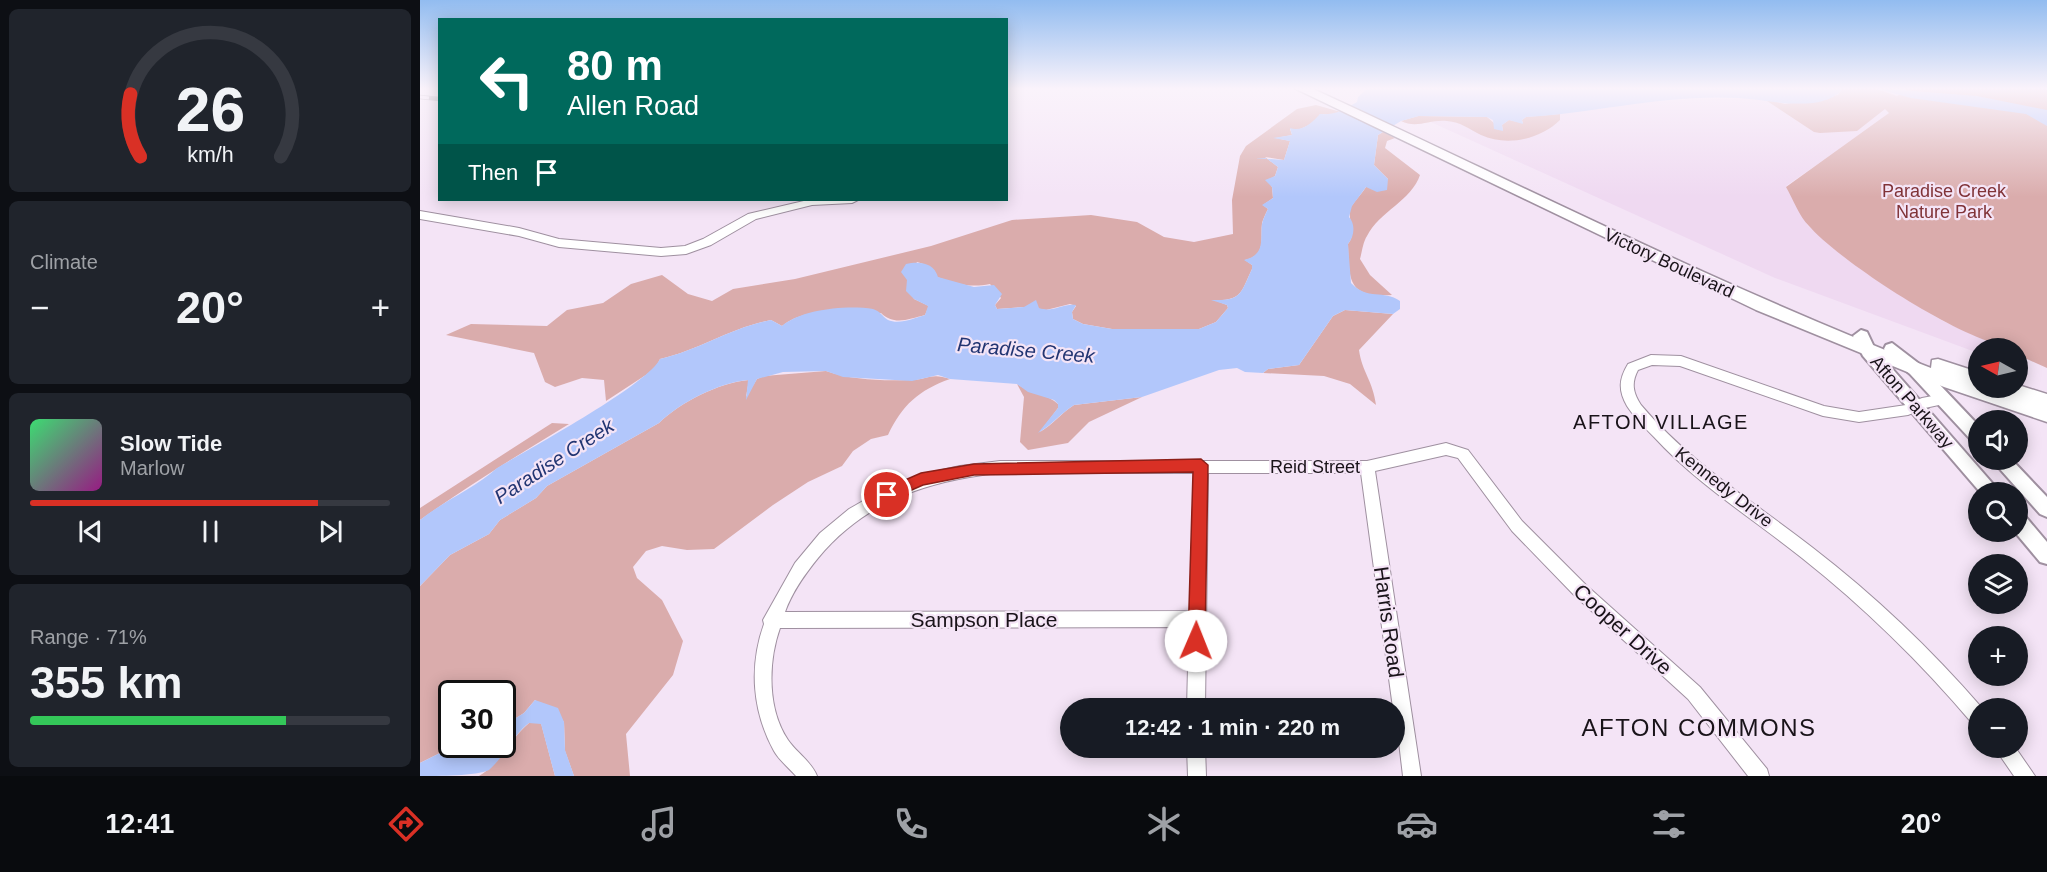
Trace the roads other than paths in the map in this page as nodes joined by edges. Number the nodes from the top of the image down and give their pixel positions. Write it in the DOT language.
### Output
graph roads {
  1 [pos="1387,124"];
  2 [pos="832,201"];
  3 [pos="420,214"];
  4 [pos="1865,344"];
  5 [pos="1892,349"];
  6 [pos="1916,370"];
  7 [pos="1968,376"];
  8 [pos="2028,395"];
  9 [pos="1943,399"];
  10 [pos="2047,401"];
  11 [pos="1917,408"];
  12 [pos="2047,415"];
  13 [pos="1968,425"];
  14 [pos="1201,465"];
  15 [pos="1367,467"];
  16 [pos="2010,470"];
  17 [pos="1982,482"];
  18 [pos="1485,483"];
  19 [pos="2047,509"];
  20 [pos="2028,534"];
  21 [pos="2047,556"];
  22 [pos="1197,619"];
  23 [pos="771,620"];
  24 [pos="1196,698"];
  25 [pos="1968,705"];
  26 [pos="1196,758"];
  27 [pos="2012,758"];
  28 [pos="808,776"];
  29 [pos="1197,776"];
  30 [pos="1412,776"];
  31 [pos="1761,776"];
  32 [pos="2026,776"];
  1 -- 4 [label="main road, Victory Boulevard"];
  2 -- 3 [label="street"];
  4 -- 5 [label="main road, Victory Boulevard"];
  4 -- 6 [label="main road, Victory Boulevard"];
  4 -- 11 [label="street, Afton Parkway"];
  5 -- 6 [label="street, Afton Parkway"];
  5 -- 7 [label="main road, Victory Boulevard"];
  6 -- 9 [label="street, Afton Parkway"];
  6 -- 12 [label="main road, Victory Boulevard"];
  8 -- 10 [label="main road"];
  9 -- 11 [label="street, Kennedy Drive"];
  9 -- 13 [label="street, Afton Parkway"];
  11 -- 17 [label="street, Afton Parkway"];
  11 -- 25 [label="street, Kennedy Drive"];
  14 -- 15 [label="street, Reid Street"];
  14 -- 22 [label="street"];
  14 -- 23 [label="street, Reid Street"];
  15 -- 18 [label="street, Reid Street"];
  15 -- 30 [label="street, Harris Road"];
  16 -- 19 [label="street"];
  18 -- 31 [label="street, Cooper Drive"];
  20 -- 21 [label="street"];
  22 -- 23 [label="street, Sampson Place"];
  22 -- 24 [label="street"];
  23 -- 28 [label="street, Reid Street"];
  26 -- 29 [label="street"];
  27 -- 32 [label="street"];
}
